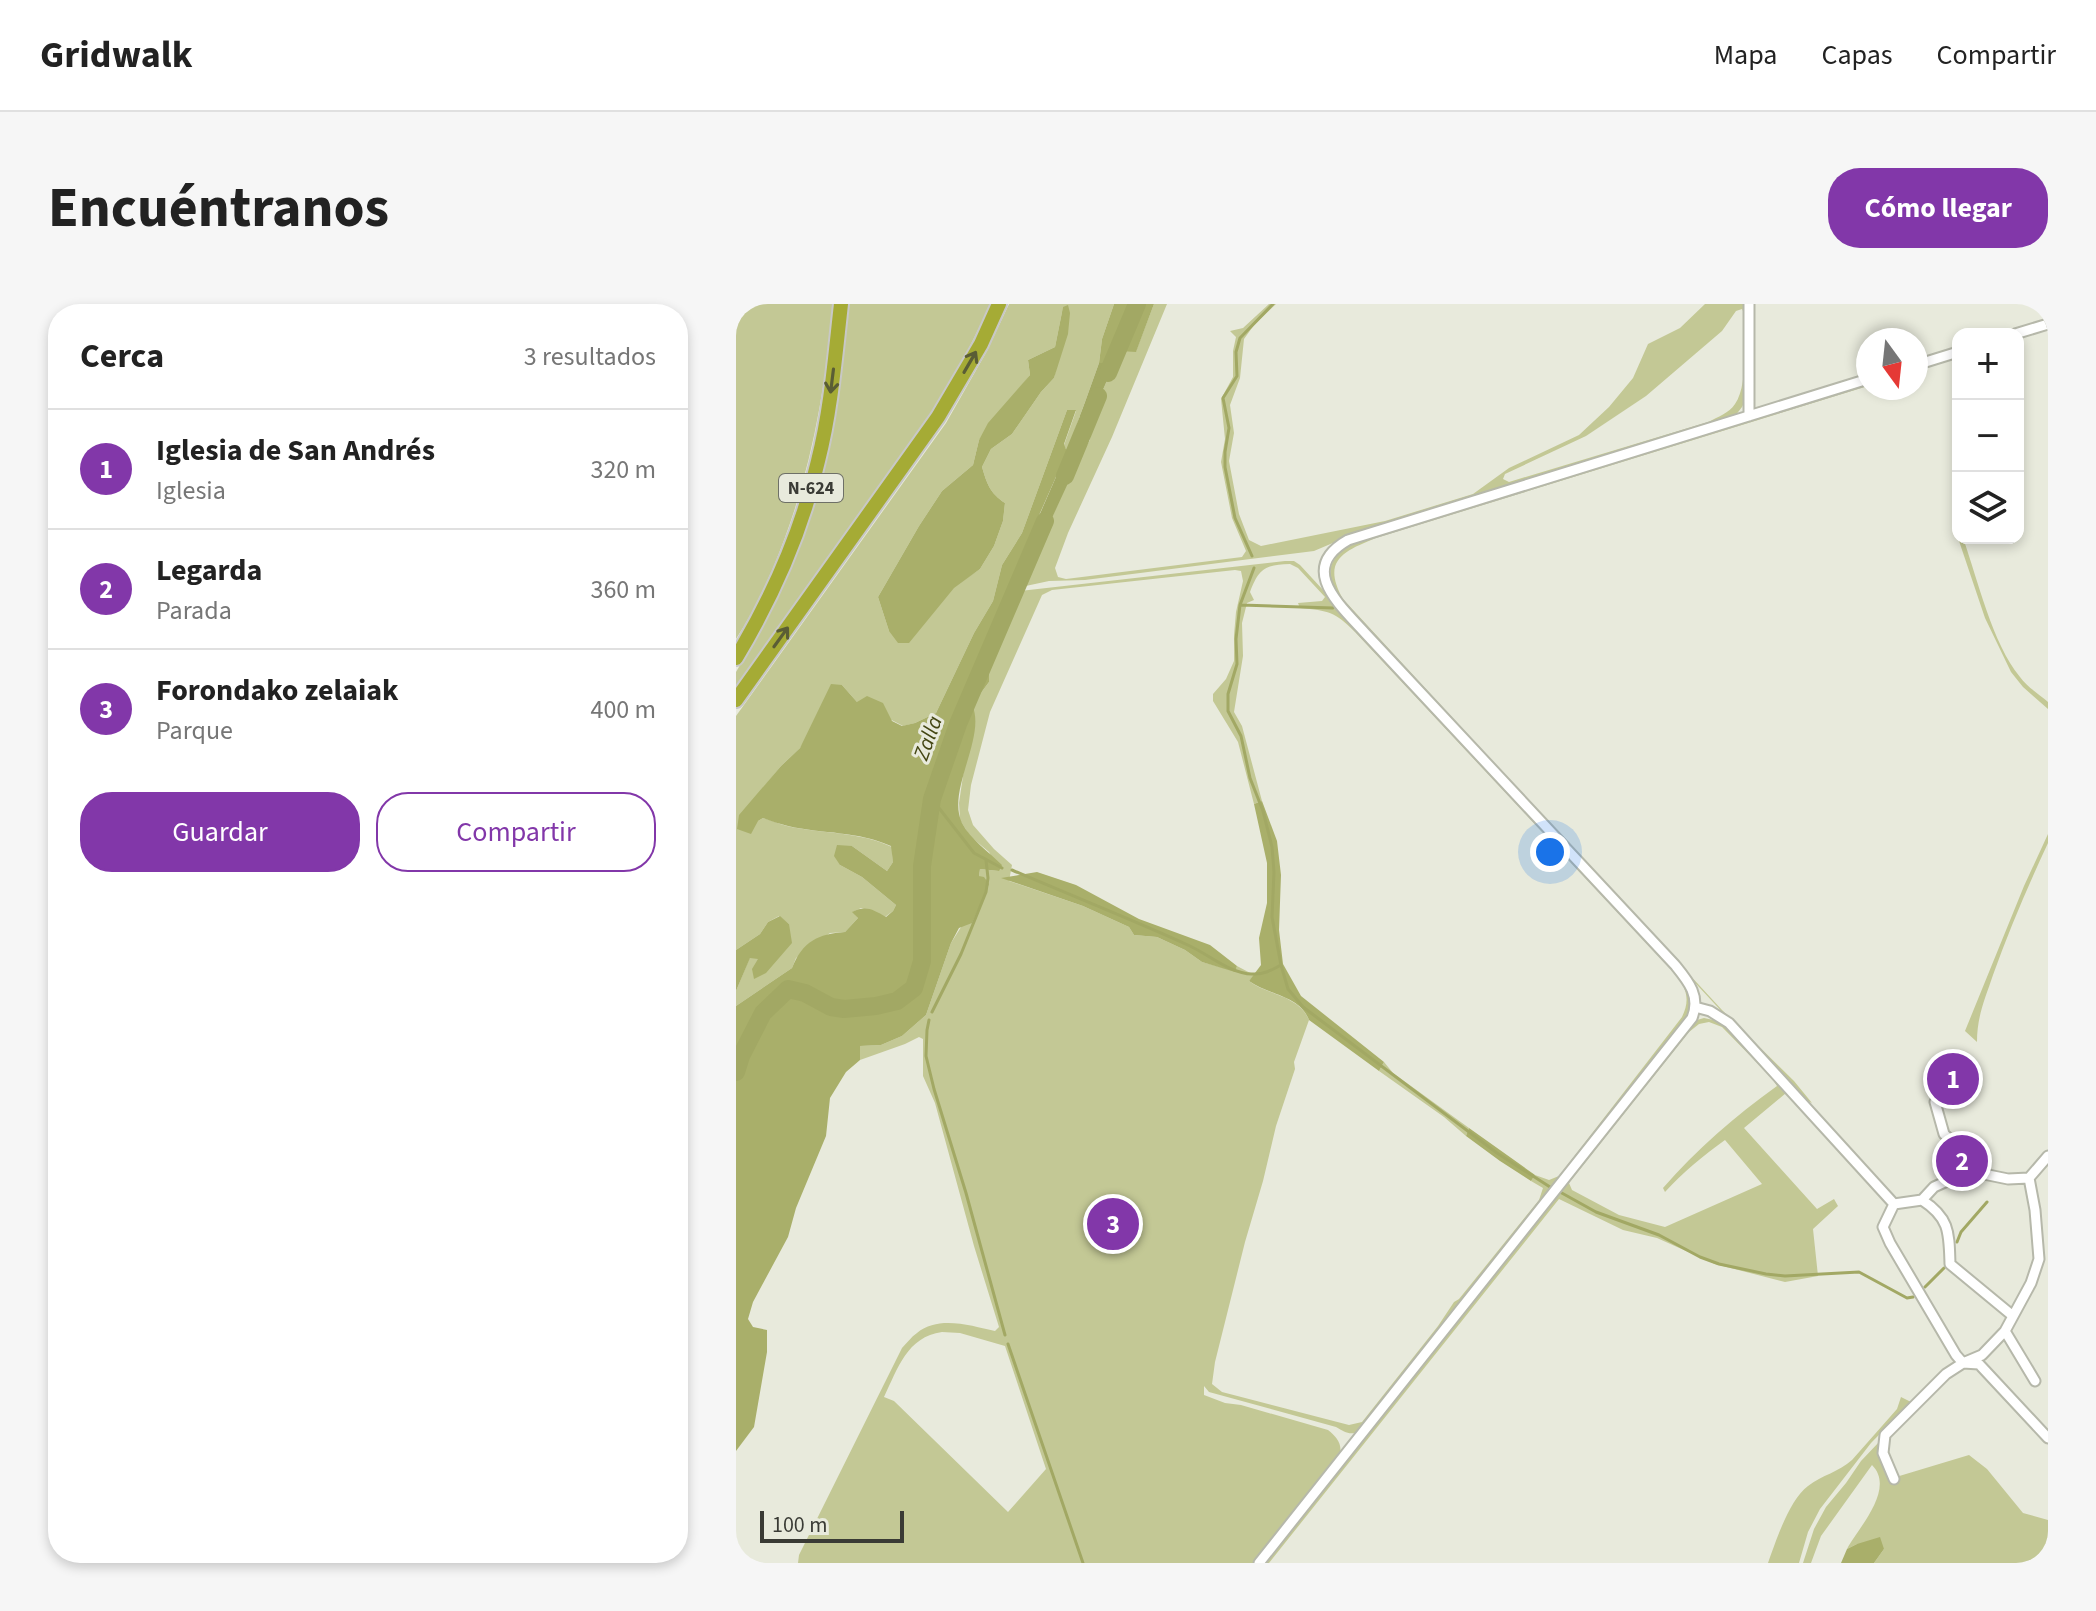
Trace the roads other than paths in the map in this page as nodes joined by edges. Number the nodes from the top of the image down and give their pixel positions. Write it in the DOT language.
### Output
graph roads {
  1 [pos="841,304"];
  2 [pos="999,304"];
  3 [pos="1749,304"];
  4 [pos="2048,324"];
  5 [pos="2024,331"];
  6 [pos="1952,354"];
  7 [pos="1928,361"];
  8 [pos="1856,383"];
  9 [pos="1749,416"];
  10 [pos="736,658"];
  11 [pos="736,700"];
  12 [pos="1695,1007"];
  13 [pos="1935,1102"];
  14 [pos="2048,1156"];
  15 [pos="1986,1174"];
  16 [pos="2029,1178"];
  17 [pos="1922,1200"];
  18 [pos="1894,1204"];
  19 [pos="2013,1316"];
  20 [pos="2005,1331"];
  21 [pos="1963,1363"];
  22 [pos="2035,1381"];
  23 [pos="2048,1438"];
  24 [pos="1894,1479"];
  25 [pos="1259,1563"];
  1 -- 10 [label="highway, N-624, one-way"];
  11 -- 2 [label="highway, N-624, one-way"];
  3 -- 9 [label="street"];
  4 -- 5 [label="street"];
  6 -- 7 [label="street"];
  8 -- 9 [label="street"];
  9 -- 12 [label="street"];
  12 -- 18 [label="street"];
  12 -- 25 [label="street"];
  13 -- 15 [label="street"];
  14 -- 16 [label="street"];
  15 -- 16 [label="street"];
  15 -- 17 [label="street"];
  16 -- 19 [label="street"];
  17 -- 18 [label="street"];
  17 -- 19 [label="street"];
  18 -- 21 [label="street"];
  19 -- 20 [label="street"];
  20 -- 21 [label="street"];
  20 -- 22 [label="street"];
  21 -- 23 [label="street"];
  21 -- 24 [label="street"];
}
